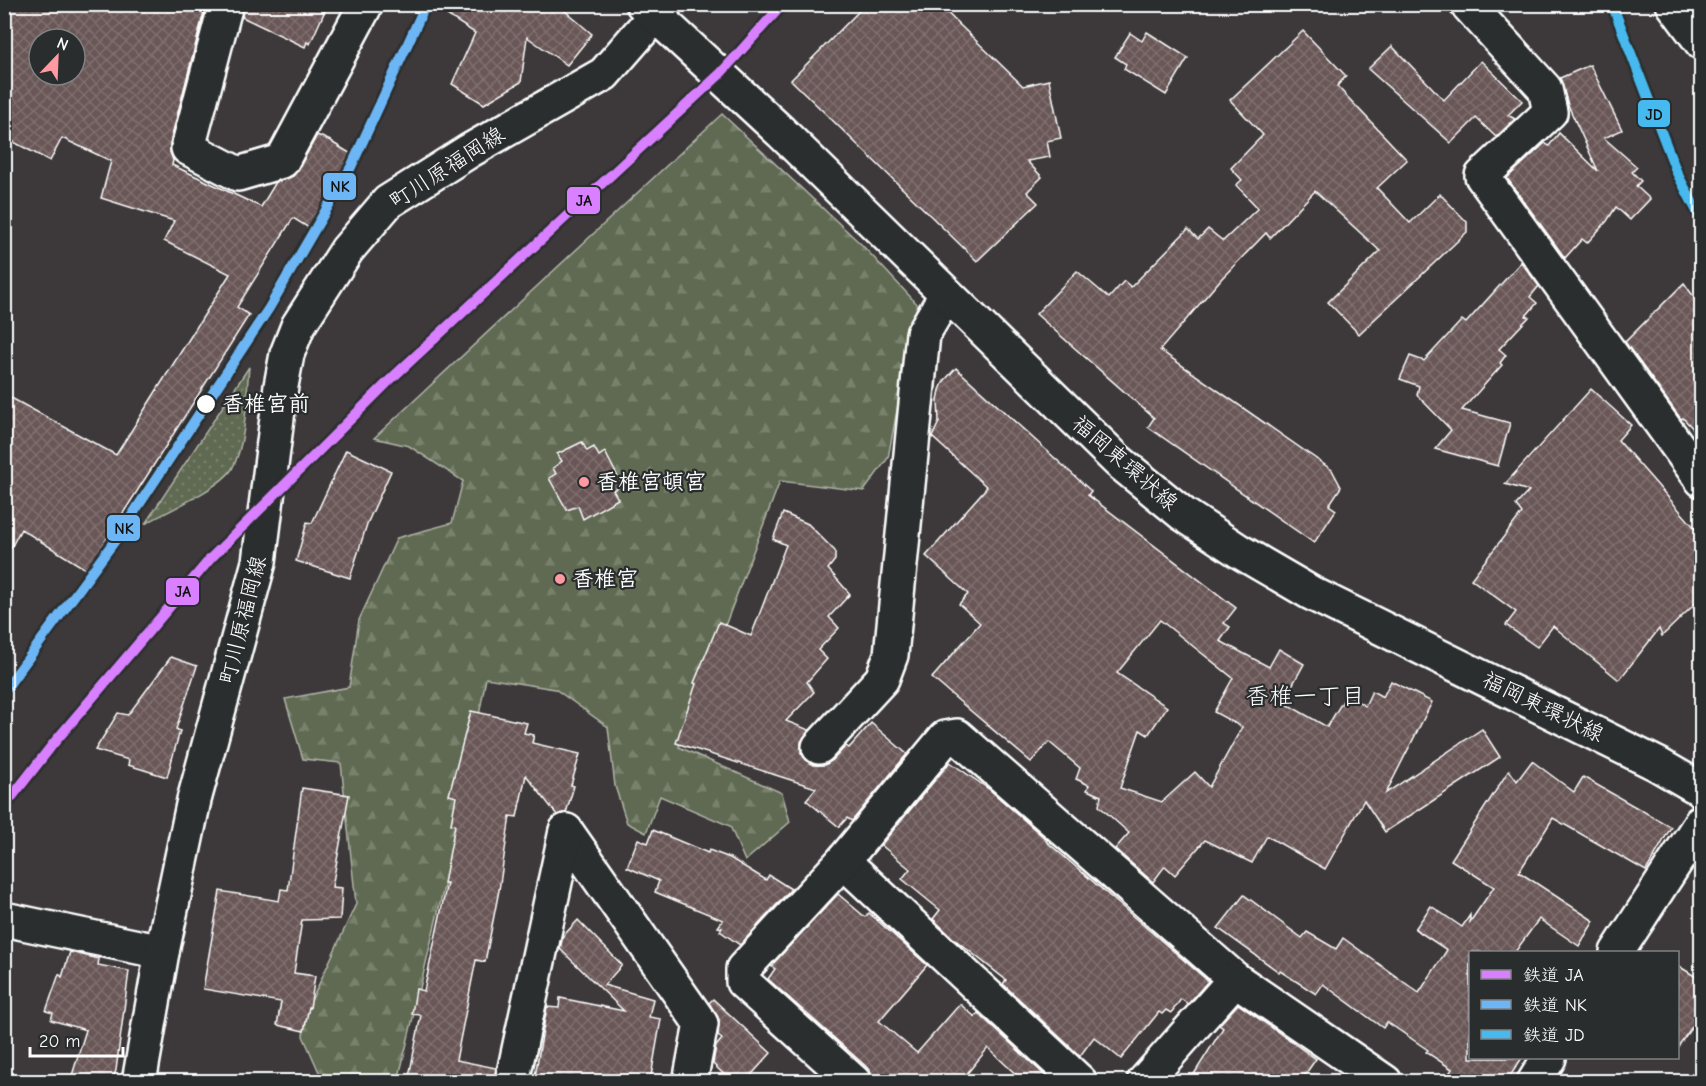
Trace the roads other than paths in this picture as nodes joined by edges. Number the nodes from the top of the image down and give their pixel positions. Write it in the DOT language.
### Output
graph roads {
  1 [pos="226,4"];
  2 [pos="366,4"];
  3 [pos="1467,4"];
  4 [pos="1672,4"];
  5 [pos="655,8"];
  6 [pos="1701,43"];
  7 [pos="946,295"];
  8 [pos="1701,480"];
  9 [pos="819,747"];
  10 [pos="1701,790"];
  11 [pos="1701,821"];
  12 [pos="843,861"];
  13 [pos="4,919"];
  14 [pos="1618,951"];
  15 [pos="162,952"];
  16 [pos="1235,979"];
  17 [pos="1548,1059"];
  18 [pos="139,1082"];
  19 [pos="513,1082"];
  20 [pos="690,1082"];
  21 [pos="854,1082"];
  22 [pos="1080,1082"];
  23 [pos="1144,1082"];
  24 [pos="1385,1082"];
  25 [pos="1534,1082"];
  1 -- 2 [label="street"];
  3 -- 8 [label="street"];
  4 -- 6 [label="street"];
  5 -- 7 [label="street, 福岡東環状線"];
  5 -- 15 [label="street, 町川原福岡線"];
  7 -- 9 [label="street"];
  7 -- 10 [label="street, 福岡東環状線"];
  11 -- 14 [label="street"];
  12 -- 16 [label="street"];
  12 -- 21 [label="street"];
  12 -- 22 [label="street"];
  13 -- 15 [label="street"];
  15 -- 18 [label="street, 町川原福岡線"];
  16 -- 23 [label="street"];
  16 -- 24 [label="street"];
  17 -- 25 [label="street"];
  19 -- 20 [label="street"];
}
